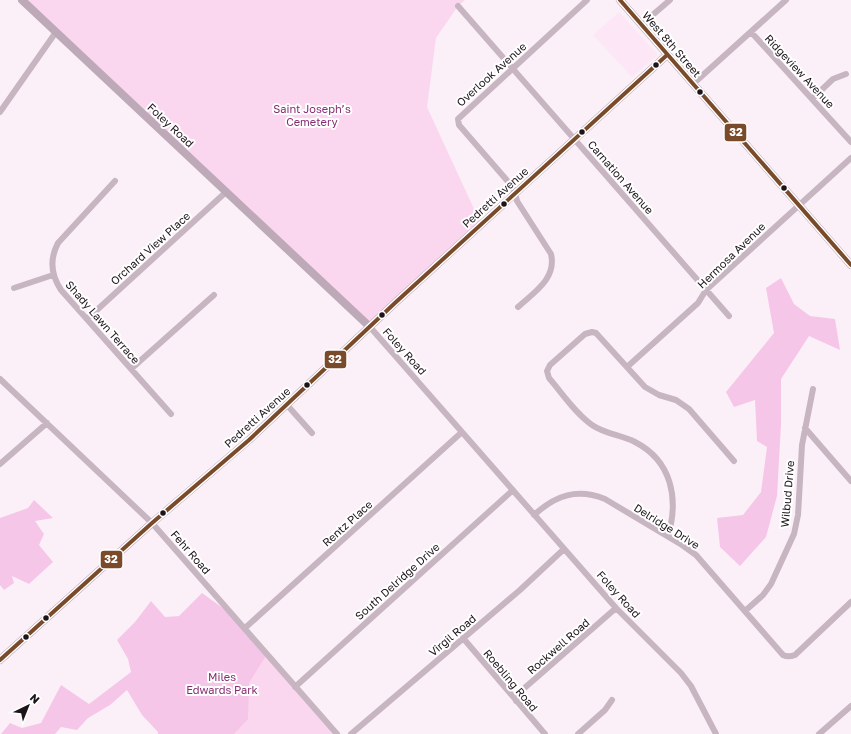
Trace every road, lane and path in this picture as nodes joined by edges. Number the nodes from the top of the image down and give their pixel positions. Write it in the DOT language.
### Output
graph roads {
  1 [pos="22,0"];
  2 [pos="587,0"];
  3 [pos="620,0"];
  4 [pos="670,0"];
  5 [pos="786,0"];
  6 [pos="458,6"];
  7 [pos="641,25"];
  8 [pos="56,32"];
  9 [pos="750,32"];
  10 [pos="667,56"];
  11 [pos="512,68"];
  12 [pos="846,74"];
  13 [pos="693,84"];
  14 [pos="812,99"];
  15 [pos="0,112"];
  16 [pos="575,139"];
  17 [pos="851,142"];
  18 [pos="851,158"];
  19 [pos="115,181"];
  20 [pos="226,192"];
  21 [pos="515,193"];
  22 [pos="799,205"];
  23 [pos="851,265"];
  24 [pos="53,275"];
  25 [pos="14,288"];
  26 [pos="706,290"];
  27 [pos="214,295"];
  28 [pos="518,307"];
  29 [pos="729,316"];
  30 [pos="87,319"];
  31 [pos="370,327"];
  32 [pos="627,367"];
  33 [pos="131,369"];
  34 [pos="0,379"];
  35 [pos="813,389"];
  36 [pos="287,405"];
  37 [pos="171,414"];
  38 [pos="47,423"];
  39 [pos="805,428"];
  40 [pos="462,432"];
  41 [pos="312,433"];
  42 [pos="734,461"];
  43 [pos="0,464"];
  44 [pos="851,481"];
  45 [pos="513,490"];
  46 [pos="534,514"];
  47 [pos="152,523"];
  48 [pos="668,536"];
  49 [pos="564,549"];
  50 [pos="851,602"];
  51 [pos="616,608"];
  52 [pos="745,611"];
  53 [pos="245,628"];
  54 [pos="463,638"];
  55 [pos="0,660"];
  56 [pos="295,687"];
  57 [pos="612,700"];
  58 [pos="516,701"];
  59 [pos="848,708"];
  60 [pos="851,716"];
  61 [pos="336,734"];
  62 [pos="351,734"];
  63 [pos="545,734"];
  64 [pos="578,734"];
  65 [pos="716,734"];
  66 [pos="819,734"];
  1 -- 8 [label="street, Foley Road"];
  2 -- 11 [label="street, Overlook Avenue"];
  3 -- 7 [label="street, West 8th Street"];
  4 -- 7 [label="street"];
  5 -- 9 [label="street"];
  6 -- 11 [label="street, Carnation Avenue"];
  7 -- 10 [label="street, West 8th Street"];
  8 -- 15 [label="street"];
  8 -- 20 [label="street, Foley Road"];
  9 -- 13 [label="street"];
  9 -- 14 [label="street, Ridgeview Avenue"];
  10 -- 13 [label="street, West 8th Street"];
  10 -- 16 [label="street, Pedretti Avenue"];
  11 -- 16 [label="street, Carnation Avenue"];
  11 -- 21 [label="street, Overlook Avenue"];
  12 -- 14 [label="street"];
  13 -- 22 [label="street, West 8th Street"];
  14 -- 17 [label="street, Ridgeview Avenue"];
  16 -- 21 [label="street, Pedretti Avenue"];
  16 -- 26 [label="street, Carnation Avenue"];
  18 -- 22 [label="street, Hermosa Avenue"];
  19 -- 24 [label="street, Shady Lawn Terrace"];
  20 -- 30 [label="street, Orchard View Place"];
  20 -- 31 [label="street, Foley Road"];
  21 -- 28 [label="street, Overlook Avenue"];
  21 -- 31 [label="street, Pedretti Avenue"];
  22 -- 23 [label="street, West 8th Street"];
  22 -- 26 [label="street, Hermosa Avenue"];
  24 -- 25 [label="street"];
  24 -- 30 [label="street, Shady Lawn Terrace"];
  26 -- 29 [label="street, Carnation Avenue"];
  26 -- 32 [label="street, Hermosa Avenue"];
  27 -- 33 [label="street"];
  30 -- 33 [label="street, Shady Lawn Terrace"];
  31 -- 36 [label="street, Pedretti Avenue"];
  31 -- 40 [label="street, Foley Road"];
  32 -- 42 [label="street"];
  32 -- 48 [label="street"];
  33 -- 37 [label="street, Shady Lawn Terrace"];
  34 -- 38 [label="street, Fehr Road"];
  35 -- 39 [label="street, Wilbud Drive"];
  36 -- 41 [label="street"];
  36 -- 47 [label="street, Pedretti Avenue"];
  38 -- 43 [label="street"];
  38 -- 47 [label="street, Fehr Road"];
  39 -- 44 [label="street"];
  39 -- 52 [label="street, Wilbud Drive"];
  40 -- 45 [label="street, Foley Road"];
  40 -- 53 [label="street, Rentz Place"];
  45 -- 46 [label="street, Foley Road"];
  45 -- 56 [label="street, South Delridge Drive"];
  46 -- 48 [label="street, Delridge Drive"];
  46 -- 49 [label="street, Foley Road"];
  47 -- 53 [label="street, Fehr Road"];
  47 -- 55 [label="street, Pedretti Avenue"];
  48 -- 52 [label="street, Delridge Drive"];
  49 -- 51 [label="street, Foley Road"];
  49 -- 54 [label="street, Virgil Road"];
  50 -- 52 [label="street, Delridge Drive"];
  51 -- 58 [label="street, Rockwell Road"];
  51 -- 65 [label="street, Foley Road"];
  53 -- 56 [label="street, Fehr Road"];
  54 -- 58 [label="street, Roebling Road"];
  54 -- 62 [label="street, Virgil Road"];
  56 -- 61 [label="street, Fehr Road"];
  57 -- 64 [label="street"];
  58 -- 63 [label="street, Roebling Road"];
  59 -- 60 [label="street"];
  59 -- 66 [label="street"];
}
